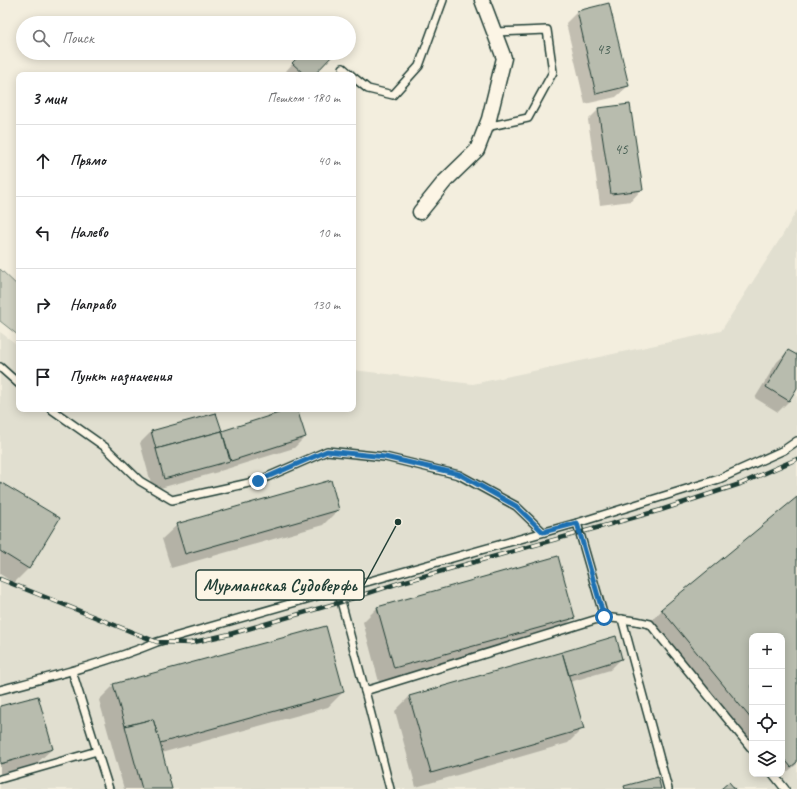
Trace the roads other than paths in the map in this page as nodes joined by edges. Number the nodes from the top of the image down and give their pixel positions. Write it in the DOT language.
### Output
graph roads {
  1 [pos="443,0"];
  2 [pos="482,0"];
  3 [pos="494,32"];
  4 [pos="343,68"];
  5 [pos="348,72"];
  6 [pos="356,79"];
  7 [pos="486,127"];
  8 [pos="420,212"];
  9 [pos="0,367"];
  10 [pos="16,381"];
  11 [pos="55,412"];
  12 [pos="797,441"];
  13 [pos="577,523"];
  14 [pos="543,532"];
  15 [pos="338,590"];
  16 [pos="604,617"];
  17 [pos="622,619"];
  18 [pos="72,671"];
  19 [pos="0,690"];
  20 [pos="365,691"];
  21 [pos="749,744"];
  22 [pos="97,751"];
  23 [pos="775,777"];
  24 [pos="0,779"];
  25 [pos="109,789"];
  26 [pos="390,789"];
  27 [pos="668,789"];
  28 [pos="785,789"];
  1 -- 6 [label="lane"];
  2 -- 3 [label="street"];
  3 -- 7 [label="street"];
  3 -- 7 [label="lane"];
  4 -- 5 [label="lane"];
  7 -- 8 [label="street"];
  9 -- 10 [label="lane"];
  11 -- 14 [label="lane"];
  12 -- 13 [label="lane"];
  13 -- 14 [label="lane"];
  13 -- 16 [label="lane"];
  14 -- 15 [label="lane"];
  15 -- 18 [label="lane"];
  15 -- 20 [label="lane"];
  16 -- 17 [label="lane"];
  16 -- 20 [label="lane"];
  17 -- 21 [label="lane"];
  17 -- 27 [label="lane"];
  18 -- 19 [label="lane"];
  18 -- 22 [label="lane"];
  20 -- 26 [label="lane"];
  22 -- 24 [label="lane"];
  22 -- 25 [label="lane"];
  23 -- 28 [label="lane"];
}
